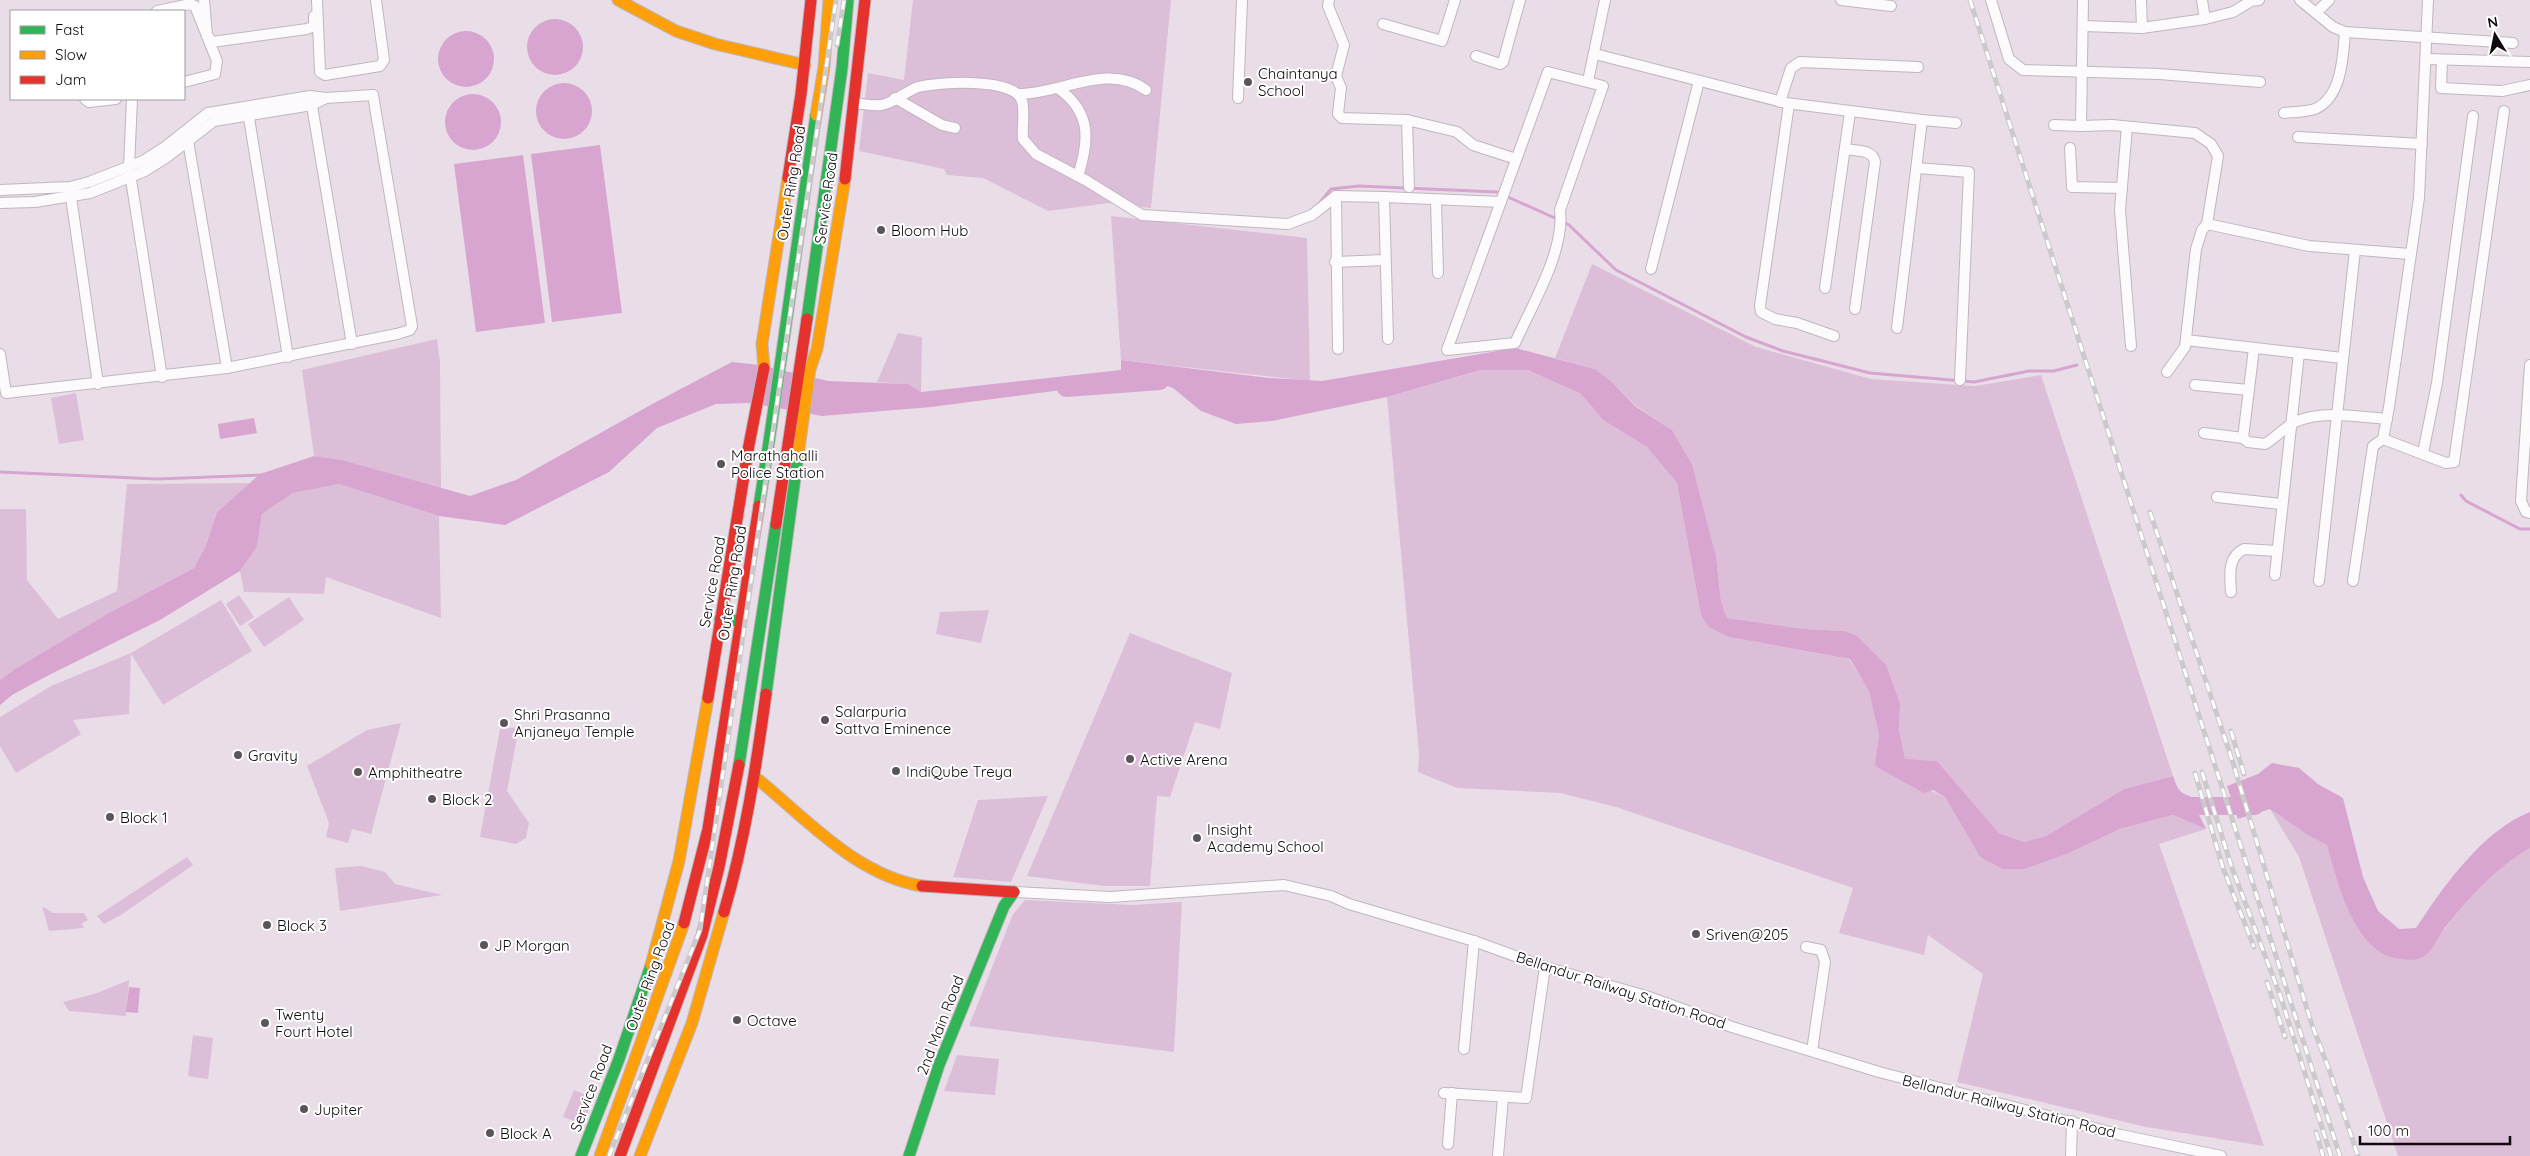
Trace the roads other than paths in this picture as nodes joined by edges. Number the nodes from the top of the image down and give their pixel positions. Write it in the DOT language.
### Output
graph roads {
  1 [pos="204,0"];
  2 [pos="313,0"];
  3 [pos="317,0"];
  4 [pos="376,0"];
  5 [pos="618,0"];
  6 [pos="811,0"];
  7 [pos="829,0"];
  8 [pos="848,0"];
  9 [pos="865,0"];
  10 [pos="1242,0"];
  11 [pos="1329,0"];
  12 [pos="1455,0"];
  13 [pos="1520,0"];
  14 [pos="1605,0"];
  15 [pos="1841,0"];
  16 [pos="1990,0"];
  17 [pos="2083,0"];
  18 [pos="2141,0"];
  19 [pos="2202,0"];
  20 [pos="2259,0"];
  21 [pos="2300,0"];
  22 [pos="2329,0"];
  23 [pos="2428,0"];
  24 [pos="1890,6"];
  25 [pos="162,10"];
  26 [pos="2317,12"];
  27 [pos="2205,19"];
  28 [pos="1383,24"];
  29 [pos="2083,26"];
  30 [pos="2142,28"];
  31 [pos="2345,32"];
  32 [pos="2426,36"];
  33 [pos="2513,43"];
  34 [pos="1595,54"];
  35 [pos="1476,56"];
  36 [pos="2427,59"];
  37 [pos="2442,60"];
  38 [pos="2530,62"];
  39 [pos="805,65"];
  40 [pos="1918,67"];
  41 [pos="2082,73"];
  42 [pos="2426,77"];
  43 [pos="2441,78"];
  44 [pos="1699,81"];
  45 [pos="185,82"];
  46 [pos="1588,82"];
  47 [pos="2260,82"];
  48 [pos="2530,85"];
  49 [pos="1059,89"];
  50 [pos="1146,90"];
  51 [pos="1018,94"];
  52 [pos="895,98"];
  53 [pos="1238,98"];
  54 [pos="86,100"];
  55 [pos="107,100"];
  56 [pos="132,100"];
  57 [pos="311,101"];
  58 [pos="854,103"];
  59 [pos="1784,103"];
  60 [pos="247,106"];
  61 [pos="2504,111"];
  62 [pos="1850,112"];
  63 [pos="2284,113"];
  64 [pos="2473,116"];
  65 [pos="249,117"];
  66 [pos="1407,120"];
  67 [pos="1922,120"];
  68 [pos="1956,123"];
  69 [pos="2054,125"];
  70 [pos="2081,126"];
  71 [pos="2127,126"];
  72 [pos="954,128"];
  73 [pos="2298,137"];
  74 [pos="188,141"];
  75 [pos="2422,144"];
  76 [pos="2070,148"];
  77 [pos="1845,149"];
  78 [pos="1516,159"];
  79 [pos="1917,168"];
  80 [pos="130,172"];
  81 [pos="1078,176"];
  82 [pos="1409,187"];
  83 [pos="2122,188"];
  84 [pos="0,190"];
  85 [pos="1336,196"];
  86 [pos="71,197"];
  87 [pos="1384,197"];
  88 [pos="1503,197"];
  89 [pos="1436,200"];
  90 [pos="0,203"];
  91 [pos="2207,224"];
  92 [pos="2355,250"];
  93 [pos="2410,254"];
  94 [pos="1385,260"];
  95 [pos="1336,262"];
  96 [pos="1651,269"];
  97 [pos="1438,273"];
  98 [pos="1826,288"];
  99 [pos="1855,309"];
  100 [pos="1897,328"];
  101 [pos="1834,336"];
  102 [pos="1388,339"];
  103 [pos="2186,340"];
  104 [pos="352,344"];
  105 [pos="2131,346"];
  106 [pos="2254,348"];
  107 [pos="1338,349"];
  108 [pos="2299,353"];
  109 [pos="0,354"];
  110 [pos="288,357"];
  111 [pos="2342,358"];
  112 [pos="2530,365"];
  113 [pos="227,368"];
  114 [pos="805,368"];
  115 [pos="2167,372"];
  116 [pos="162,377"];
  117 [pos="1960,380"];
  118 [pos="98,384"];
  119 [pos="2196,385"];
  120 [pos="2249,390"];
  121 [pos="2337,415"];
  122 [pos="797,419"];
  123 [pos="2387,419"];
  124 [pos="2290,426"];
  125 [pos="2204,434"];
  126 [pos="2243,438"];
  127 [pos="2383,439"];
  128 [pos="2423,453"];
  129 [pos="2217,497"];
  130 [pos="2282,504"];
  131 [pos="2530,512"];
  132 [pos="2277,551"];
  133 [pos="2275,575"];
  134 [pos="2353,581"];
  135 [pos="2319,582"];
  136 [pos="2230,592"];
  137 [pos="720,619"];
  138 [pos="742,621"];
  139 [pos="755,777"];
  140 [pos="1014,892"];
  141 [pos="1474,940"];
  142 [pos="1806,947"];
  143 [pos="1545,967"];
  144 [pos="1464,1049"];
  145 [pos="1812,1051"];
  146 [pos="1503,1098"];
  147 [pos="2072,1121"];
  148 [pos="1448,1144"];
  149 [pos="582,1156"];
  150 [pos="600,1156"];
  151 [pos="620,1156"];
  152 [pos="640,1156"];
  153 [pos="909,1156"];
  154 [pos="1498,1156"];
  155 [pos="2071,1156"];
  156 [pos="2221,1156"];
  1 -- 2 [label="street"];
  3 -- 4 [label="street"];
  5 -- 39 [label="main road"];
  6 -- 39 [label="main road, Service Road"];
  7 -- 138 [label="main road, Outer Ring Road"];
  8 -- 114 [label="main road"];
  9 -- 58 [label="main road, Service Road"];
  10 -- 53 [label="street"];
  11 -- 66 [label="street"];
  12 -- 28 [label="street"];
  13 -- 35 [label="street"];
  14 -- 34 [label="street"];
  15 -- 24 [label="street"];
  16 -- 41 [label="street"];
  17 -- 29 [label="street"];
  18 -- 30 [label="street"];
  19 -- 27 [label="street"];
  20 -- 27 [label="street"];
  21 -- 26 [label="street"];
  22 -- 26 [label="street"];
  23 -- 32 [label="street"];
  25 -- 45 [label="street"];
  26 -- 31 [label="street"];
  27 -- 30 [label="street"];
  29 -- 30 [label="street"];
  29 -- 41 [label="street"];
  31 -- 32 [label="street"];
  31 -- 63 [label="street"];
  32 -- 33 [label="street"];
  32 -- 36 [label="street"];
  34 -- 44 [label="street"];
  34 -- 46 [label="street"];
  36 -- 37 [label="street"];
  36 -- 42 [label="street"];
  37 -- 38 [label="street"];
  37 -- 43 [label="street"];
  39 -- 137 [label="main road, Service Road"];
  40 -- 59 [label="street"];
  41 -- 47 [label="street"];
  41 -- 70 [label="street"];
  42 -- 43 [label="street"];
  42 -- 75 [label="street"];
  43 -- 48 [label="street"];
  44 -- 59 [label="street"];
  44 -- 96 [label="street"];
  46 -- 78 [label="street"];
  46 -- 88 [label="street"];
  49 -- 50 [label="street"];
  49 -- 51 [label="street"];
  49 -- 81 [label="street"];
  51 -- 52 [label="street"];
  51 -- 81 [label="street"];
  52 -- 58 [label="street"];
  52 -- 72 [label="street"];
  54 -- 55 [label="street"];
  56 -- 80 [label="street"];
  57 -- 60 [label="street"];
  57 -- 65 [label="street"];
  57 -- 104 [label="street"];
  57 -- 104 [label="street"];
  58 -- 114 [label="main road, Service Road"];
  59 -- 62 [label="street"];
  59 -- 101 [label="street"];
  60 -- 65 [label="street"];
  60 -- 80 [label="street"];
  61 -- 128 [label="street"];
  62 -- 67 [label="street"];
  62 -- 77 [label="street"];
  64 -- 128 [label="street"];
  65 -- 74 [label="street"];
  65 -- 110 [label="street"];
  66 -- 78 [label="street"];
  66 -- 82 [label="street"];
  67 -- 68 [label="street"];
  67 -- 79 [label="street"];
  69 -- 70 [label="street"];
  70 -- 71 [label="street"];
  71 -- 83 [label="street"];
  71 -- 91 [label="street"];
  73 -- 75 [label="street"];
  74 -- 80 [label="street"];
  74 -- 113 [label="street"];
  75 -- 93 [label="street"];
  76 -- 83 [label="street"];
  77 -- 98 [label="street"];
  77 -- 99 [label="street"];
  78 -- 88 [label="street"];
  79 -- 100 [label="street"];
  79 -- 117 [label="street"];
  80 -- 84 [label="street"];
  80 -- 86 [label="street"];
  80 -- 116 [label="street"];
  81 -- 85 [label="street"];
  83 -- 105 [label="street"];
  85 -- 87 [label="street"];
  85 -- 95 [label="street"];
  86 -- 90 [label="street"];
  86 -- 118 [label="street"];
  87 -- 89 [label="street"];
  87 -- 94 [label="street"];
  88 -- 89 [label="street"];
  89 -- 97 [label="street"];
  91 -- 92 [label="street"];
  91 -- 103 [label="street"];
  92 -- 93 [label="street"];
  92 -- 111 [label="street"];
  93 -- 123 [label="street"];
  94 -- 95 [label="street"];
  94 -- 102 [label="street"];
  95 -- 107 [label="street"];
  103 -- 106 [label="street"];
  103 -- 115 [label="street"];
  104 -- 110 [label="street"];
  106 -- 108 [label="street"];
  106 -- 120 [label="street"];
  108 -- 111 [label="street"];
  108 -- 124 [label="street"];
  109 -- 118 [label="street"];
  110 -- 113 [label="street"];
  111 -- 121 [label="street"];
  112 -- 131 [label="street"];
  113 -- 116 [label="street"];
  114 -- 122 [label="main road"];
  116 -- 118 [label="street"];
  119 -- 120 [label="street"];
  120 -- 126 [label="street"];
  121 -- 123 [label="street"];
  121 -- 124 [label="street"];
  121 -- 135 [label="street"];
  122 -- 139 [label="main road"];
  122 -- 151 [label="main road"];
  123 -- 127 [label="street"];
  124 -- 126 [label="street"];
  124 -- 130 [label="street"];
  125 -- 126 [label="street"];
  127 -- 128 [label="street"];
  127 -- 134 [label="street"];
  129 -- 130 [label="street"];
  130 -- 132 [label="street"];
  132 -- 133 [label="street"];
  132 -- 136 [label="street"];
  137 -- 138 [label="main road"];
  137 -- 149 [label="main road, Service Road"];
  138 -- 150 [label="main road, Outer Ring Road"];
  139 -- 140 [label="main road"];
  139 -- 152 [label="main road"];
  140 -- 141 [label="street, Bellandur Railway Station Road"];
  140 -- 153 [label="main road, 2nd Main Road"];
  141 -- 143 [label="street, Bellandur Railway Station Road"];
  141 -- 144 [label="street"];
  142 -- 145 [label="street"];
  143 -- 145 [label="street, Bellandur Railway Station Road"];
  143 -- 146 [label="street"];
  145 -- 147 [label="street, Bellandur Railway Station Road"];
  146 -- 148 [label="street"];
  146 -- 154 [label="street"];
  147 -- 155 [label="street"];
  147 -- 156 [label="street, Bellandur Railway Station Road"];
}
